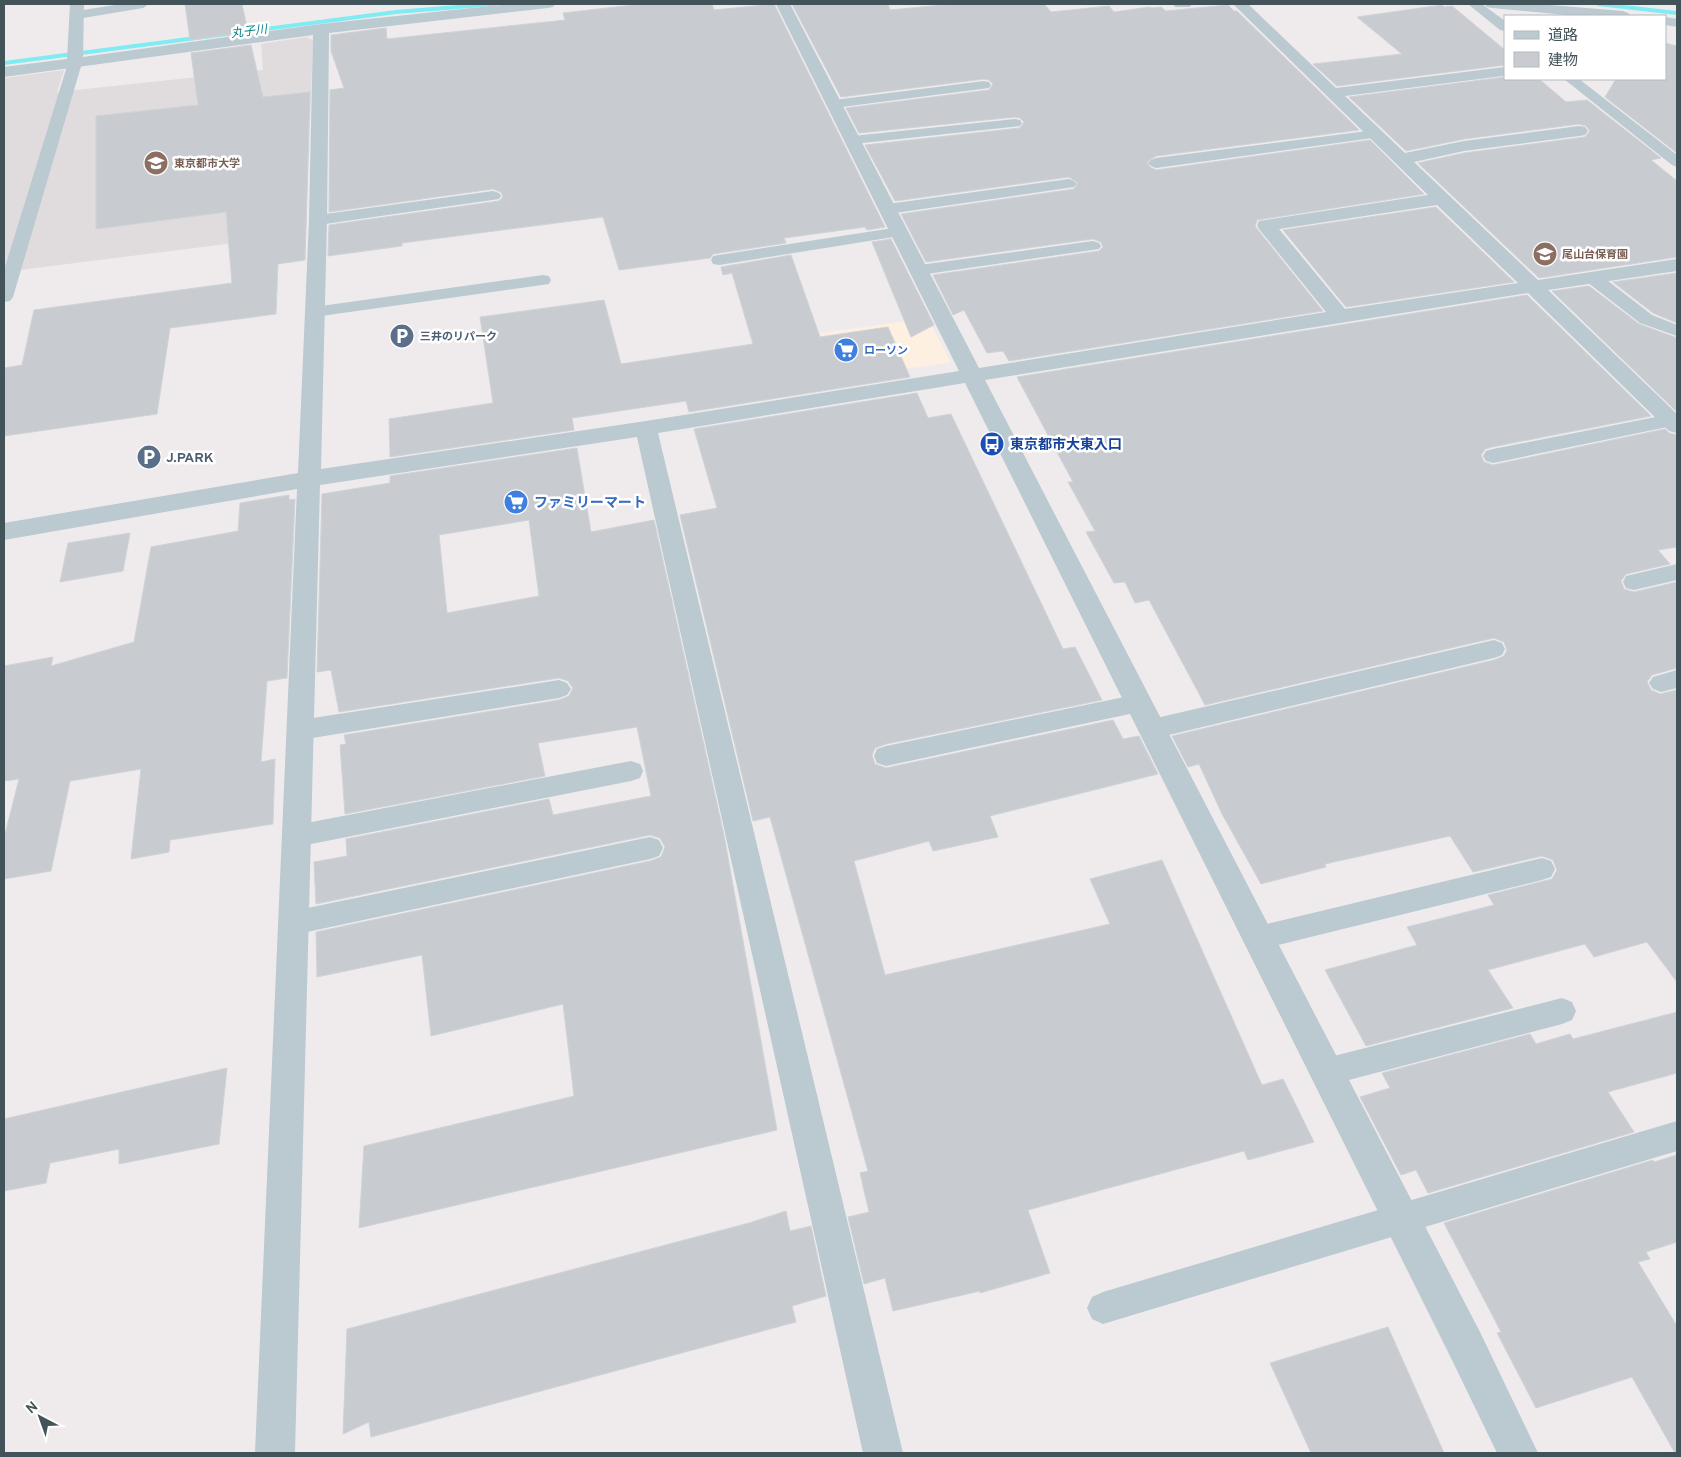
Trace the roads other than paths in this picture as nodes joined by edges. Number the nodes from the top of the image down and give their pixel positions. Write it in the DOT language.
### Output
graph roads {
  1 [pos="143,4"];
  2 [pos="548,4"];
  3 [pos="783,4"];
  4 [pos="1180,4"];
  5 [pos="1185,4"];
  6 [pos="1240,4"];
  7 [pos="1474,4"];
  8 [pos="1492,4"];
  9 [pos="77,9"];
  10 [pos="448,9"];
  11 [pos="1608,15"];
  12 [pos="1504,26"];
  13 [pos="321,29"];
  14 [pos="76,56"];
  15 [pos="4,72"];
  16 [pos="1503,72"];
  17 [pos="1572,80"];
  18 [pos="984,85"];
  19 [pos="1332,93"];
  20 [pos="834,104"];
  21 [pos="1015,123"];
  22 [pos="1579,131"];
  23 [pos="1374,134"];
  24 [pos="853,140"];
  25 [pos="1400,159"];
  26 [pos="1677,162"];
  27 [pos="1156,163"];
  28 [pos="1069,184"];
  29 [pos="493,196"];
  30 [pos="1440,199"];
  31 [pos="888,209"];
  32 [pos="318,220"];
  33 [pos="900,232"];
  34 [pos="1093,246"];
  35 [pos="720,260"];
  36 [pos="1677,264"];
  37 [pos="920,270"];
  38 [pos="1594,278"];
  39 [pos="544,280"];
  40 [pos="1535,287"];
  41 [pos="4,296"];
  42 [pos="314,312"];
  43 [pos="1340,316"];
  44 [pos="1677,331"];
  45 [pos="973,375"];
  46 [pos="1674,423"];
  47 [pos="646,428"];
  48 [pos="1494,456"];
  49 [pos="308,478"];
  50 [pos="4,531"];
  51 [pos="1677,572"];
  52 [pos="1634,582"];
  53 [pos="1494,649"];
  54 [pos="559,689"];
  55 [pos="1145,716"];
  56 [pos="300,730"];
  57 [pos="886,756"];
  58 [pos="631,772"];
  59 [pos="296,836"];
  60 [pos="650,848"];
  61 [pos="1542,869"];
  62 [pos="293,924"];
  63 [pos="1258,938"];
  64 [pos="1562,1011"];
  65 [pos="1326,1072"];
  66 [pos="1677,1136"];
  67 [pos="1402,1220"];
  68 [pos="1103,1308"];
  69 [pos="275,1453"];
  70 [pos="883,1453"];
  71 [pos="1518,1453"];
  1 -- 9 [label="lane"];
  2 -- 10 [label="street"];
  3 -- 20 [label="street"];
  4 -- 5 [label="street"];
  6 -- 19 [label="street"];
  7 -- 12 [label="lane"];
  8 -- 11 [label="street"];
  9 -- 14 [label="street"];
  10 -- 13 [label="street"];
  13 -- 14 [label="street"];
  13 -- 32 [label="street"];
  14 -- 15 [label="street"];
  14 -- 41 [label="lane"];
  16 -- 19 [label="street"];
  17 -- 26 [label="lane"];
  18 -- 20 [label="lane"];
  19 -- 23 [label="street"];
  20 -- 24 [label="street"];
  21 -- 24 [label="lane"];
  22 -- 25 [label="street"];
  23 -- 25 [label="street"];
  23 -- 27 [label="lane"];
  24 -- 31 [label="street"];
  25 -- 30 [label="street"];
  28 -- 31 [label="lane"];
  29 -- 32 [label="lane"];
  30 -- 40 [label="street"];
  30 -- 43 [label="street"];
  31 -- 33 [label="street"];
  32 -- 42 [label="street"];
  33 -- 35 [label="lane"];
  33 -- 37 [label="street"];
  34 -- 37 [label="lane"];
  36 -- 38 [label="street"];
  37 -- 45 [label="street"];
  38 -- 40 [label="street"];
  38 -- 44 [label="lane"];
  39 -- 42 [label="lane"];
  40 -- 43 [label="street"];
  40 -- 46 [label="street"];
  42 -- 49 [label="street"];
  43 -- 45 [label="street"];
  45 -- 47 [label="street"];
  45 -- 55 [label="street"];
  46 -- 48 [label="lane"];
  47 -- 49 [label="street"];
  47 -- 70 [label="street"];
  49 -- 50 [label="street"];
  49 -- 56 [label="street"];
  51 -- 52 [label="lane"];
  53 -- 55 [label="lane"];
  54 -- 56 [label="lane"];
  55 -- 57 [label="lane"];
  55 -- 63 [label="street"];
  56 -- 59 [label="street"];
  58 -- 59 [label="lane"];
  59 -- 62 [label="street"];
  60 -- 62 [label="lane"];
  61 -- 63 [label="lane"];
  62 -- 69 [label="street"];
  63 -- 65 [label="street"];
  64 -- 65 [label="lane"];
  65 -- 67 [label="street"];
  66 -- 67 [label="lane"];
  67 -- 68 [label="lane"];
  67 -- 71 [label="street"];
}
